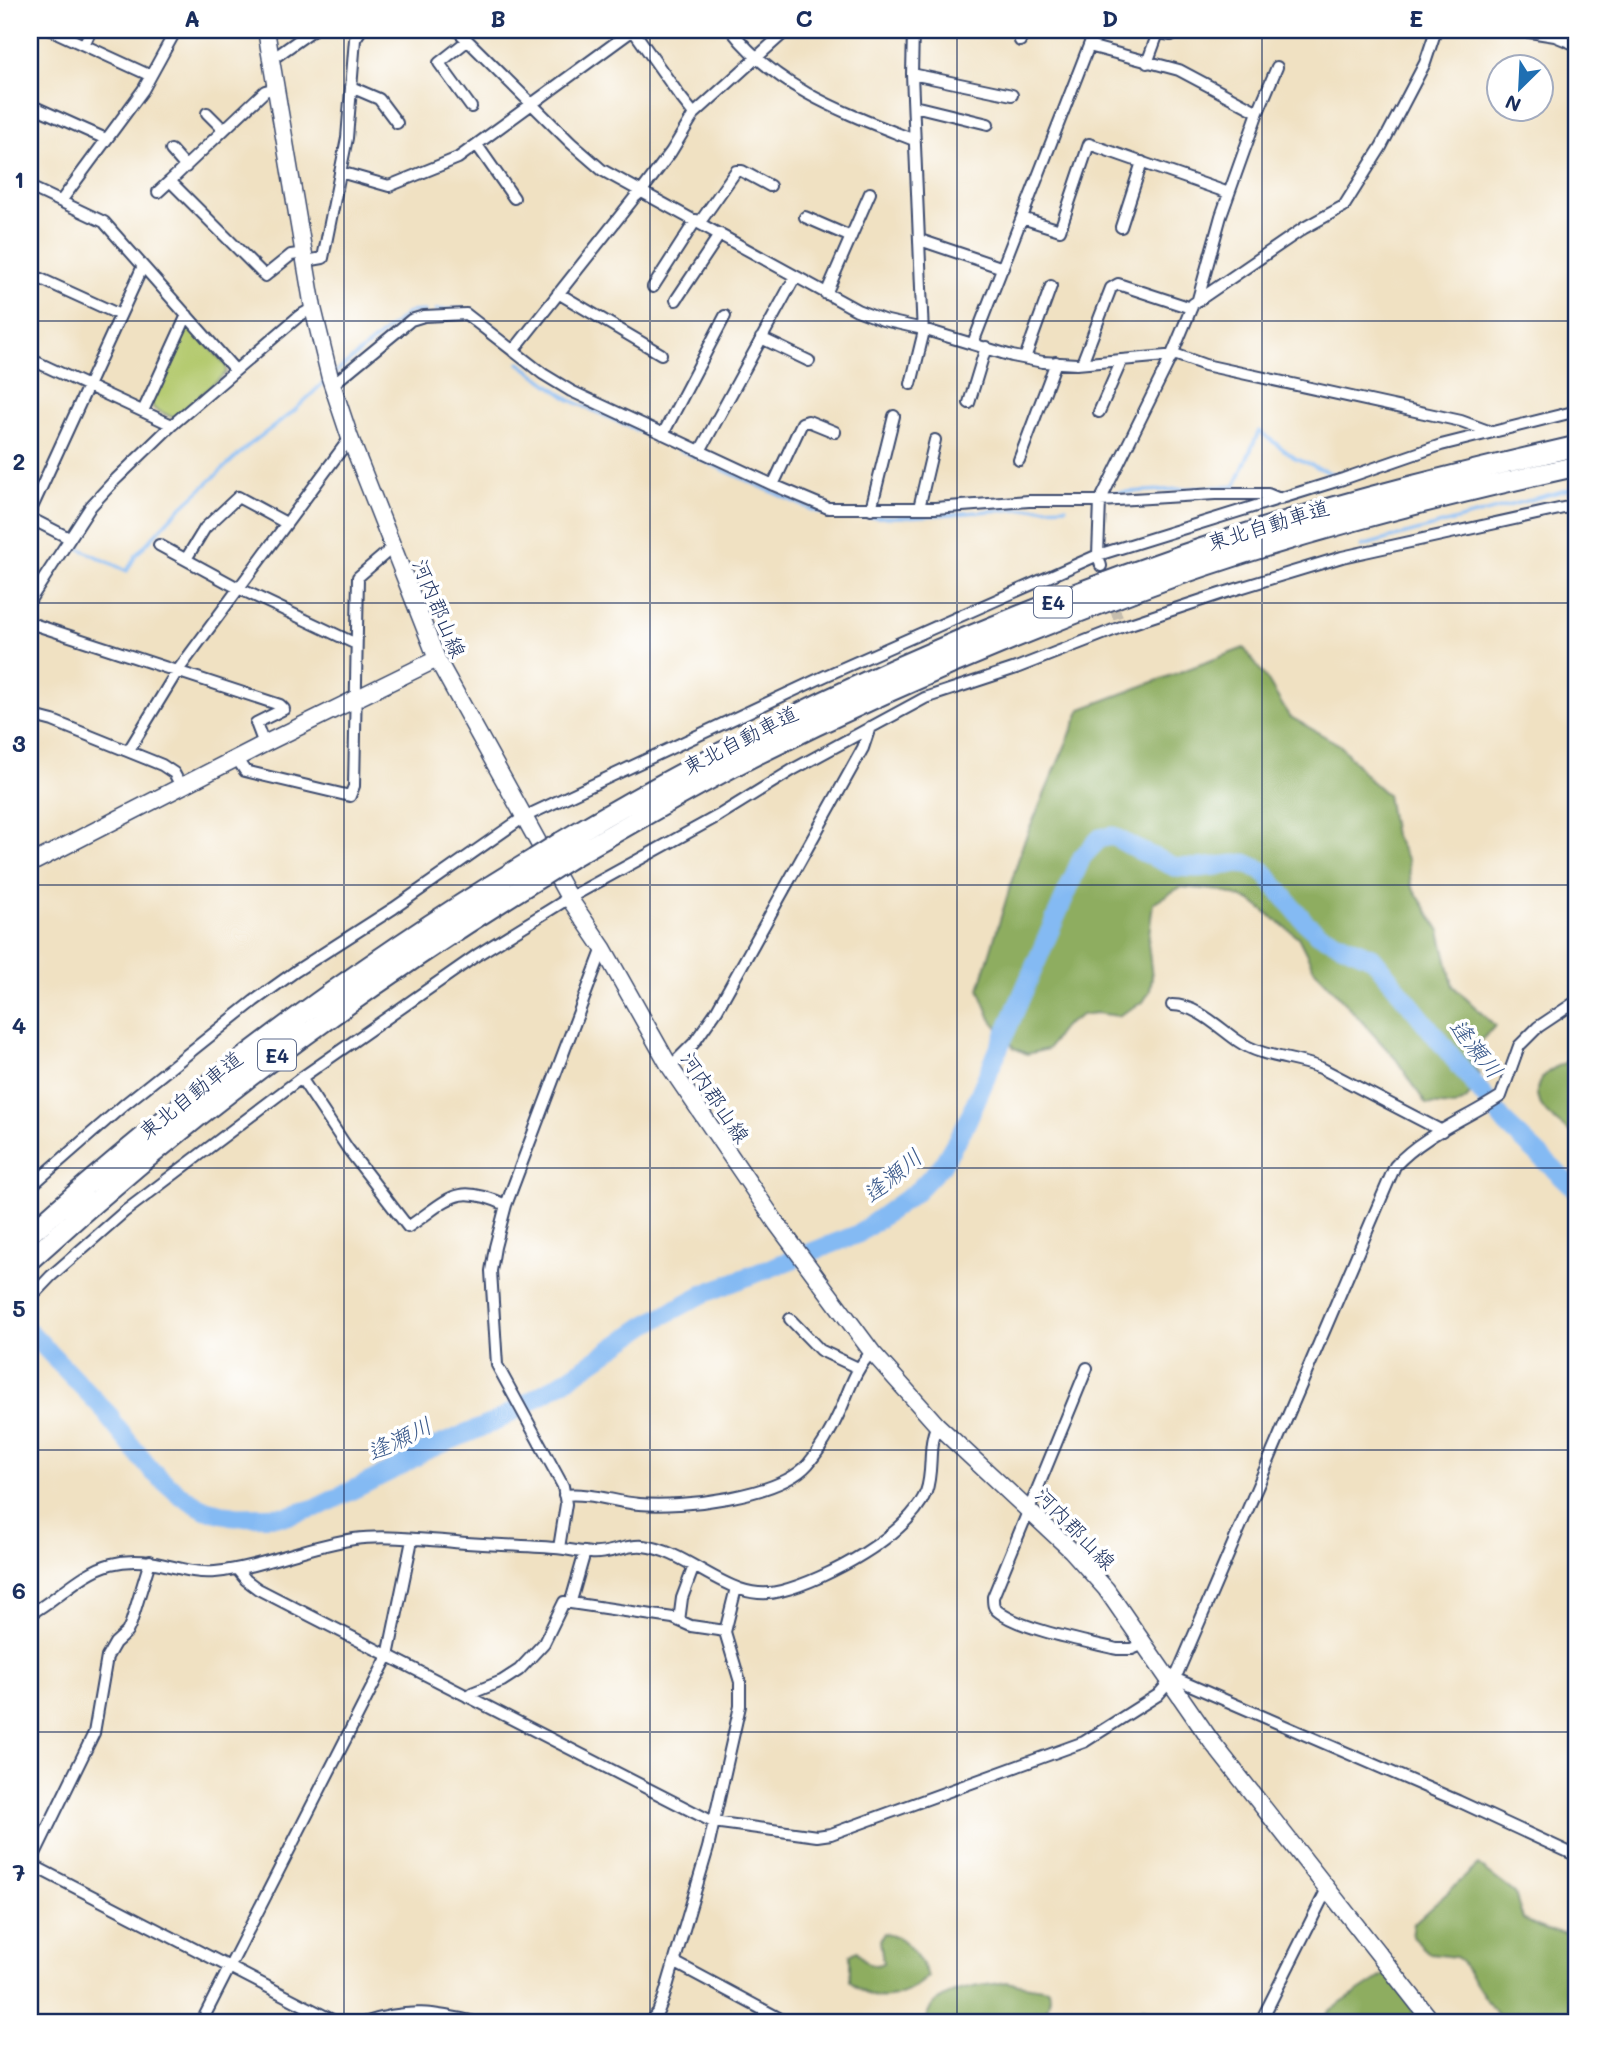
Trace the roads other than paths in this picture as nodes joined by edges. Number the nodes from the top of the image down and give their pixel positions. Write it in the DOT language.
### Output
graph roads {
  1 [pos="51,30"];
  2 [pos="91,30"];
  3 [pos="176,30"];
  4 [pos="266,30"];
  5 [pos="313,30"];
  6 [pos="361,30"];
  7 [pos="457,30"];
  8 [pos="732,30"];
  9 [pos="788,30"];
  10 [pos="913,30"];
  11 [pos="1024,30"];
  12 [pos="1095,30"];
  13 [pos="1436,30"];
  14 [pos="1517,30"];
  15 [pos="637,31"];
  16 [pos="1557,33"];
  17 [pos="1171,35"];
  18 [pos="467,41"];
  19 [pos="1020,41"];
  20 [pos="85,45"];
  21 [pos="1577,45"];
  22 [pos="1089,46"];
  23 [pos="755,57"];
  24 [pos="271,60"];
  25 [pos="1147,62"];
  26 [pos="1277,67"];
  27 [pos="912,74"];
  28 [pos="149,75"];
  29 [pos="351,87"];
  30 [pos="276,88"];
  31 [pos="1012,95"];
  32 [pos="30,105"];
  33 [pos="532,106"];
  34 [pos="914,106"];
  35 [pos="471,107"];
  36 [pos="1258,112"];
  37 [pos="207,113"];
  38 [pos="694,114"];
  39 [pos="397,123"];
  40 [pos="988,124"];
  41 [pos="224,130"];
  42 [pos="106,139"];
  43 [pos="914,140"];
  44 [pos="477,145"];
  45 [pos="171,150"];
  46 [pos="1142,162"];
  47 [pos="186,167"];
  48 [pos="340,172"];
  49 [pos="170,181"];
  50 [pos="770,186"];
  51 [pos="30,187"];
  52 [pos="158,192"];
  53 [pos="641,192"];
  54 [pos="870,193"];
  55 [pos="1229,193"];
  56 [pos="514,198"];
  57 [pos="61,201"];
  58 [pos="805,218"];
  59 [pos="1023,218"];
  60 [pos="698,221"];
  61 [pos="1121,227"];
  62 [pos="720,234"];
  63 [pos="851,237"];
  64 [pos="920,240"];
  65 [pos="305,257"];
  66 [pos="143,266"];
  67 [pos="1003,268"];
  68 [pos="30,274"];
  69 [pos="795,277"];
  70 [pos="653,286"];
  71 [pos="1051,286"];
  72 [pos="558,293"];
  73 [pos="826,294"];
  74 [pos="676,300"];
  75 [pos="1194,303"];
  76 [pos="313,308"];
  77 [pos="120,315"];
  78 [pos="187,315"];
  79 [pos="725,316"];
  80 [pos="923,329"];
  81 [pos="761,338"];
  82 [pos="973,343"];
  83 [pos="986,347"];
  84 [pos="513,351"];
  85 [pos="661,354"];
  86 [pos="1171,357"];
  87 [pos="1025,358"];
  88 [pos="30,359"];
  89 [pos="808,360"];
  90 [pos="1122,360"];
  91 [pos="1056,362"];
  92 [pos="1082,363"];
  93 [pos="235,370"];
  94 [pos="330,378"];
  95 [pos="911,384"];
  96 [pos="88,385"];
  97 [pos="969,402"];
  98 [pos="144,411"];
  99 [pos="1577,411"];
  100 [pos="1099,412"];
  101 [pos="894,416"];
  102 [pos="172,425"];
  103 [pos="835,432"];
  104 [pos="1491,432"];
  105 [pos="663,434"];
  106 [pos="350,438"];
  107 [pos="935,440"];
  108 [pos="1577,446"];
  109 [pos="700,451"];
  110 [pos="1019,460"];
  111 [pos="1577,466"];
  112 [pos="773,485"];
  113 [pos="1280,499"];
  114 [pos="1100,501"];
  115 [pos="1577,505"];
  116 [pos="919,508"];
  117 [pos="871,509"];
  118 [pos="30,512"];
  119 [pos="30,518"];
  120 [pos="286,523"];
  121 [pos="67,542"];
  122 [pos="159,545"];
  123 [pos="392,548"];
  124 [pos="186,559"];
  125 [pos="1099,561"];
  126 [pos="238,588"];
  127 [pos="31,593"];
  128 [pos="30,623"];
  129 [pos="356,644"];
  130 [pos="437,659"];
  131 [pos="176,673"];
  132 [pos="356,699"];
  133 [pos="30,715"];
  134 [pos="870,727"];
  135 [pos="264,744"];
  136 [pos="129,750"];
  137 [pos="237,759"];
  138 [pos="181,786"];
  139 [pos="524,817"];
  140 [pos="566,850"];
  141 [pos="31,860"];
  142 [pos="539,867"];
  143 [pos="569,898"];
  144 [pos="603,948"];
  145 [pos="1577,1001"];
  146 [pos="1172,1005"];
  147 [pos="670,1067"];
  148 [pos="301,1078"];
  149 [pos="1442,1131"];
  150 [pos="30,1187"];
  151 [pos="506,1205"];
  152 [pos="30,1234"];
  153 [pos="30,1260"];
  154 [pos="30,1298"];
  155 [pos="790,1319"];
  156 [pos="872,1352"];
  157 [pos="858,1368"];
  158 [pos="1087,1368"];
  159 [pos="937,1425"];
  160 [pos="564,1495"];
  161 [pos="1031,1510"];
  162 [pos="412,1540"];
  163 [pos="559,1548"];
  164 [pos="585,1552"];
  165 [pos="150,1561"];
  166 [pos="694,1566"];
  167 [pos="237,1569"];
  168 [pos="736,1588"];
  169 [pos="570,1601"];
  170 [pos="30,1614"];
  171 [pos="679,1620"];
  172 [pos="725,1631"];
  173 [pos="1144,1644"];
  174 [pos="388,1656"];
  175 [pos="1172,1680"];
  176 [pos="468,1697"];
  177 [pos="713,1822"];
  178 [pos="1577,1856"];
  179 [pos="30,1864"];
  180 [pos="1326,1889"];
  181 [pos="674,1962"];
  182 [pos="229,1969"];
  183 [pos="201,2023"];
  184 [pos="338,2023"];
  185 [pos="364,2023"];
  186 [pos="479,2023"];
  187 [pos="649,2023"];
  188 [pos="788,2023"];
  189 [pos="1260,2023"];
  190 [pos="1433,2023"];
  1 -- 20 [label="street"];
  2 -- 20 [label="street"];
  3 -- 28 [label="street"];
  4 -- 24 [label="main road, 河内郡山線"];
  5 -- 24 [label="street"];
  6 -- 29 [label="street"];
  7 -- 18 [label="street"];
  8 -- 23 [label="street"];
  9 -- 23 [label="street"];
  10 -- 27 [label="street"];
  11 -- 19 [label="street"];
  12 -- 22 [label="street"];
  13 -- 75 [label="street"];
  14 -- 16 [label="street"];
  15 -- 33 [label="street"];
  15 -- 38 [label="street"];
  16 -- 21 [label="street"];
  17 -- 25 [label="street"];
  18 -- 33 [label="street"];
  18 -- 35 [label="street"];
  20 -- 28 [label="street"];
  22 -- 25 [label="street"];
  22 -- 59 [label="street"];
  23 -- 38 [label="street"];
  23 -- 43 [label="street"];
  24 -- 30 [label="main road, 河内郡山線"];
  25 -- 36 [label="street"];
  26 -- 36 [label="street"];
  27 -- 31 [label="street"];
  27 -- 34 [label="street"];
  28 -- 42 [label="street"];
  29 -- 39 [label="street"];
  29 -- 48 [label="street"];
  30 -- 41 [label="street"];
  30 -- 65 [label="main road, 河内郡山線"];
  32 -- 42 [label="street"];
  33 -- 44 [label="street"];
  33 -- 53 [label="street"];
  34 -- 40 [label="street"];
  34 -- 43 [label="street"];
  36 -- 55 [label="street"];
  37 -- 41 [label="street"];
  38 -- 53 [label="street"];
  41 -- 47 [label="street"];
  42 -- 57 [label="street"];
  43 -- 64 [label="street"];
  44 -- 48 [label="street"];
  44 -- 56 [label="street"];
  45 -- 47 [label="street"];
  46 -- 55 [label="street"];
  46 -- 59 [label="street"];
  46 -- 61 [label="street"];
  47 -- 49 [label="street"];
  48 -- 65 [label="street"];
  49 -- 52 [label="street"];
  49 -- 65 [label="street"];
  50 -- 60 [label="street"];
  51 -- 57 [label="street"];
  53 -- 60 [label="street"];
  53 -- 72 [label="street"];
  54 -- 63 [label="street"];
  55 -- 75 [label="street"];
  57 -- 66 [label="street"];
  58 -- 63 [label="street"];
  59 -- 67 [label="street"];
  60 -- 62 [label="street"];
  60 -- 70 [label="street"];
  62 -- 69 [label="street"];
  62 -- 74 [label="street"];
  63 -- 73 [label="street"];
  64 -- 67 [label="street"];
  64 -- 80 [label="street"];
  65 -- 76 [label="main road, 河内郡山線"];
  66 -- 77 [label="street"];
  66 -- 78 [label="street"];
  67 -- 82 [label="street"];
  68 -- 77 [label="street"];
  69 -- 73 [label="street"];
  69 -- 81 [label="street"];
  71 -- 87 [label="street"];
  72 -- 84 [label="street"];
  72 -- 85 [label="street"];
  73 -- 80 [label="street"];
  75 -- 86 [label="street"];
  75 -- 92 [label="street"];
  76 -- 93 [label="street"];
  76 -- 94 [label="main road, 河内郡山線"];
  77 -- 96 [label="street"];
  78 -- 93 [label="street"];
  78 -- 98 [label="street"];
  79 -- 105 [label="street"];
  80 -- 82 [label="street"];
  80 -- 95 [label="street"];
  81 -- 89 [label="street"];
  81 -- 109 [label="street"];
  82 -- 83 [label="street"];
  83 -- 87 [label="street"];
  83 -- 97 [label="street"];
  84 -- 94 [label="street"];
  84 -- 105 [label="street"];
  86 -- 90 [label="street"];
  86 -- 104 [label="street"];
  86 -- 114 [label="street"];
  87 -- 91 [label="street"];
  88 -- 96 [label="street"];
  90 -- 92 [label="street"];
  90 -- 100 [label="street"];
  91 -- 92 [label="street"];
  91 -- 110 [label="street"];
  93 -- 102 [label="street"];
  94 -- 106 [label="main road, 河内郡山線"];
  96 -- 98 [label="street"];
  96 -- 118 [label="street"];
  98 -- 102 [label="street"];
  99 -- 104 [label="street"];
  101 -- 117 [label="street"];
  102 -- 121 [label="street"];
  103 -- 112 [label="street"];
  104 -- 113 [label="street"];
  105 -- 109 [label="street"];
  106 -- 120 [label="street"];
  106 -- 123 [label="main road, 河内郡山線"];
  107 -- 116 [label="street"];
  108 -- 140 [label="highway, 東北自動車道 / E4"];
  109 -- 112 [label="street"];
  111 -- 140 [label="highway, 東北自動車道 / E4"];
  112 -- 117 [label="street"];
  113 -- 114 [label="street"];
  113 -- 125 [label="street"];
  114 -- 116 [label="street"];
  114 -- 125 [label="street"];
  115 -- 134 [label="street"];
  116 -- 117 [label="street"];
  119 -- 121 [label="street"];
  120 -- 124 [label="street"];
  120 -- 126 [label="street"];
  121 -- 127 [label="street"];
  122 -- 124 [label="street"];
  123 -- 129 [label="street"];
  123 -- 130 [label="main road, 河内郡山線"];
  124 -- 126 [label="street"];
  125 -- 139 [label="street"];
  126 -- 129 [label="street"];
  126 -- 131 [label="street"];
  128 -- 131 [label="street"];
  129 -- 132 [label="street"];
  130 -- 132 [label="main road"];
  130 -- 139 [label="main road, 河内郡山線"];
  131 -- 135 [label="street"];
  131 -- 136 [label="street"];
  132 -- 135 [label="main road"];
  132 -- 137 [label="street"];
  133 -- 136 [label="street"];
  134 -- 143 [label="street"];
  134 -- 147 [label="street"];
  135 -- 137 [label="main road"];
  136 -- 138 [label="street"];
  137 -- 138 [label="main road"];
  138 -- 141 [label="main road"];
  139 -- 143 [label="main road, 河内郡山線"];
  139 -- 150 [label="street"];
  140 -- 142 [label="highway, 東北自動車道 / E4, bridge"];
  142 -- 152 [label="highway, 東北自動車道 / E4"];
  142 -- 153 [label="highway, 東北自動車道 / E4"];
  143 -- 144 [label="main road, 河内郡山線"];
  143 -- 148 [label="street"];
  144 -- 147 [label="main road, 河内郡山線"];
  144 -- 151 [label="street"];
  145 -- 149 [label="street"];
  146 -- 149 [label="street"];
  147 -- 156 [label="main road, 河内郡山線"];
  148 -- 151 [label="street"];
  148 -- 154 [label="street"];
  149 -- 175 [label="street"];
  151 -- 160 [label="street"];
  155 -- 157 [label="street"];
  156 -- 157 [label="street"];
  156 -- 159 [label="main road, 河内郡山線"];
  157 -- 160 [label="street"];
  158 -- 161 [label="street"];
  159 -- 161 [label="main road, 河内郡山線"];
  159 -- 168 [label="street"];
  160 -- 163 [label="street"];
  161 -- 173 [label="main road, 河内郡山線"];
  161 -- 173 [label="street"];
  162 -- 163 [label="street"];
  162 -- 167 [label="street"];
  162 -- 174 [label="street"];
  163 -- 164 [label="street"];
  164 -- 166 [label="street"];
  164 -- 169 [label="street"];
  165 -- 167 [label="street"];
  165 -- 170 [label="street"];
  165 -- 179 [label="street"];
  166 -- 168 [label="street"];
  166 -- 171 [label="street"];
  167 -- 174 [label="street"];
  168 -- 172 [label="street"];
  169 -- 171 [label="street"];
  169 -- 176 [label="street"];
  171 -- 172 [label="street"];
  172 -- 177 [label="street"];
  173 -- 175 [label="main road, 河内郡山線"];
  174 -- 176 [label="street"];
  174 -- 182 [label="street"];
  175 -- 177 [label="street"];
  175 -- 178 [label="street"];
  175 -- 180 [label="main road, 河内郡山線"];
  176 -- 177 [label="street"];
  177 -- 181 [label="street"];
  179 -- 182 [label="street"];
  180 -- 189 [label="street"];
  180 -- 190 [label="main road, 河内郡山線"];
  181 -- 187 [label="street"];
  181 -- 188 [label="street"];
  182 -- 183 [label="street"];
  182 -- 184 [label="street"];
  185 -- 186 [label="street"];
}
